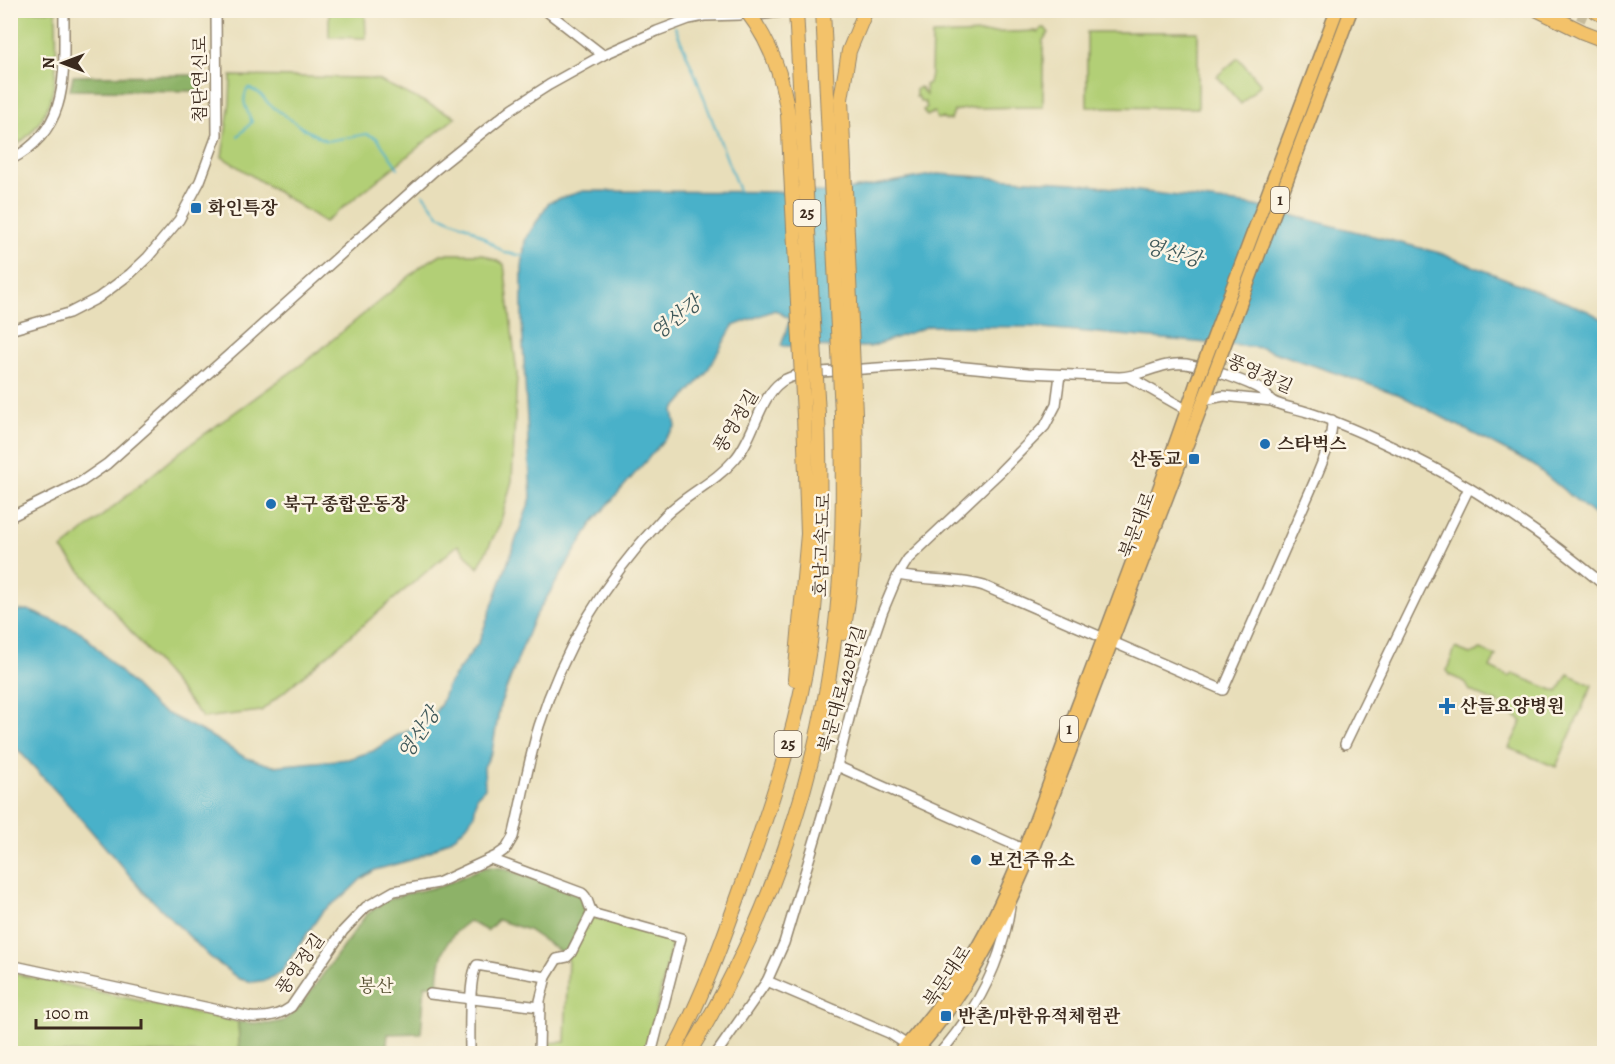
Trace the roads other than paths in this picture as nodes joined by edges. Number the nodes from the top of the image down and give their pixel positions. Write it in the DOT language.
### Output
graph roads {
  1 [pos="64,10"];
  2 [pos="216,10"];
  3 [pos="545,10"];
  4 [pos="796,10"];
  5 [pos="823,10"];
  6 [pos="866,10"];
  7 [pos="1337,10"];
  8 [pos="1351,10"];
  9 [pos="1538,10"];
  10 [pos="1558,10"];
  11 [pos="1594,10"];
  12 [pos="789,11"];
  13 [pos="748,14"];
  14 [pos="1605,16"];
  15 [pos="1605,38"];
  16 [pos="603,56"];
  17 [pos="10,160"];
  18 [pos="10,330"];
  19 [pos="1060,375"];
  20 [pos="1129,377"];
  21 [pos="1202,391"];
  22 [pos="1272,401"];
  23 [pos="1187,410"];
  24 [pos="848,414"];
  25 [pos="811,415"];
  26 [pos="1332,420"];
  27 [pos="1469,488"];
  28 [pos="10,517"];
  29 [pos="898,575"];
  30 [pos="1605,585"];
  31 [pos="1108,639"];
  32 [pos="1345,744"];
  33 [pos="837,766"];
  34 [pos="1027,851"];
  35 [pos="490,859"];
  36 [pos="1011,899"];
  37 [pos="592,912"];
  38 [pos="10,965"];
  39 [pos="546,977"];
  40 [pos="767,981"];
  41 [pos="430,994"];
  42 [pos="472,998"];
  43 [pos="540,1007"];
  44 [pos="911,1051"];
  45 [pos="470,1053"];
  46 [pos="539,1053"];
  47 [pos="651,1053"];
  48 [pos="665,1053"];
  49 [pos="672,1053"];
  50 [pos="688,1053"];
  51 [pos="716,1053"];
  52 [pos="939,1053"];
  1 -- 17 [label="street"];
  2 -- 18 [label="street, 첨단연신로"];
  3 -- 16 [label="street"];
  4 -- 25 [label="highway, 호남고속도로 / 25, bridge"];
  5 -- 24 [label="highway, 호남고속도로 / 25, bridge"];
  6 -- 24 [label="highway, bridge"];
  7 -- 21 [label="main road, 1, bridge"];
  8 -- 21 [label="main road, 1, bridge"];
  9 -- 15 [label="highway"];
  10 -- 15 [label="highway"];
  11 -- 14 [label="highway"];
  12 -- 13 [label="street"];
  13 -- 16 [label="street"];
  13 -- 25 [label="highway, bridge"];
  16 -- 28 [label="street"];
  19 -- 20 [label="street, 풍영정길"];
  19 -- 29 [label="street, 북문대로420번길"];
  19 -- 35 [label="street, 풍영정길"];
  20 -- 22 [label="street, 풍영정길"];
  20 -- 23 [label="street"];
  21 -- 22 [label="street"];
  21 -- 23 [label="main road, 북문대로 / 1"];
  21 -- 31 [label="main road, 북문대로 / 1"];
  22 -- 26 [label="street, 풍영정길"];
  23 -- 31 [label="main road, 북문대로 / 1"];
  24 -- 50 [label="highway, 호남고속도로 / 25"];
  25 -- 48 [label="highway"];
  25 -- 49 [label="highway, 호남고속도로 / 25"];
  26 -- 27 [label="street, 풍영정길"];
  26 -- 31 [label="street"];
  27 -- 30 [label="street, 풍영정길"];
  27 -- 32 [label="street"];
  29 -- 31 [label="street"];
  29 -- 33 [label="street, 북문대로420번길"];
  31 -- 34 [label="main road, 북문대로 / 1"];
  33 -- 34 [label="street"];
  33 -- 40 [label="street, 북문대로420번길"];
  34 -- 36 [label="main road, 북문대로 / 1"];
  34 -- 44 [label="main road, 북문대로 / 1"];
  35 -- 37 [label="street"];
  35 -- 38 [label="street, 풍영정길"];
  36 -- 44 [label="main road, 북문대로 / 1"];
  36 -- 52 [label="street"];
  37 -- 39 [label="street"];
  37 -- 47 [label="street"];
  39 -- 42 [label="street"];
  39 -- 43 [label="street"];
  40 -- 44 [label="street"];
  40 -- 51 [label="street, 북문대로420번길"];
  41 -- 42 [label="street"];
  42 -- 43 [label="street"];
  42 -- 45 [label="street"];
  43 -- 46 [label="street"];
}
